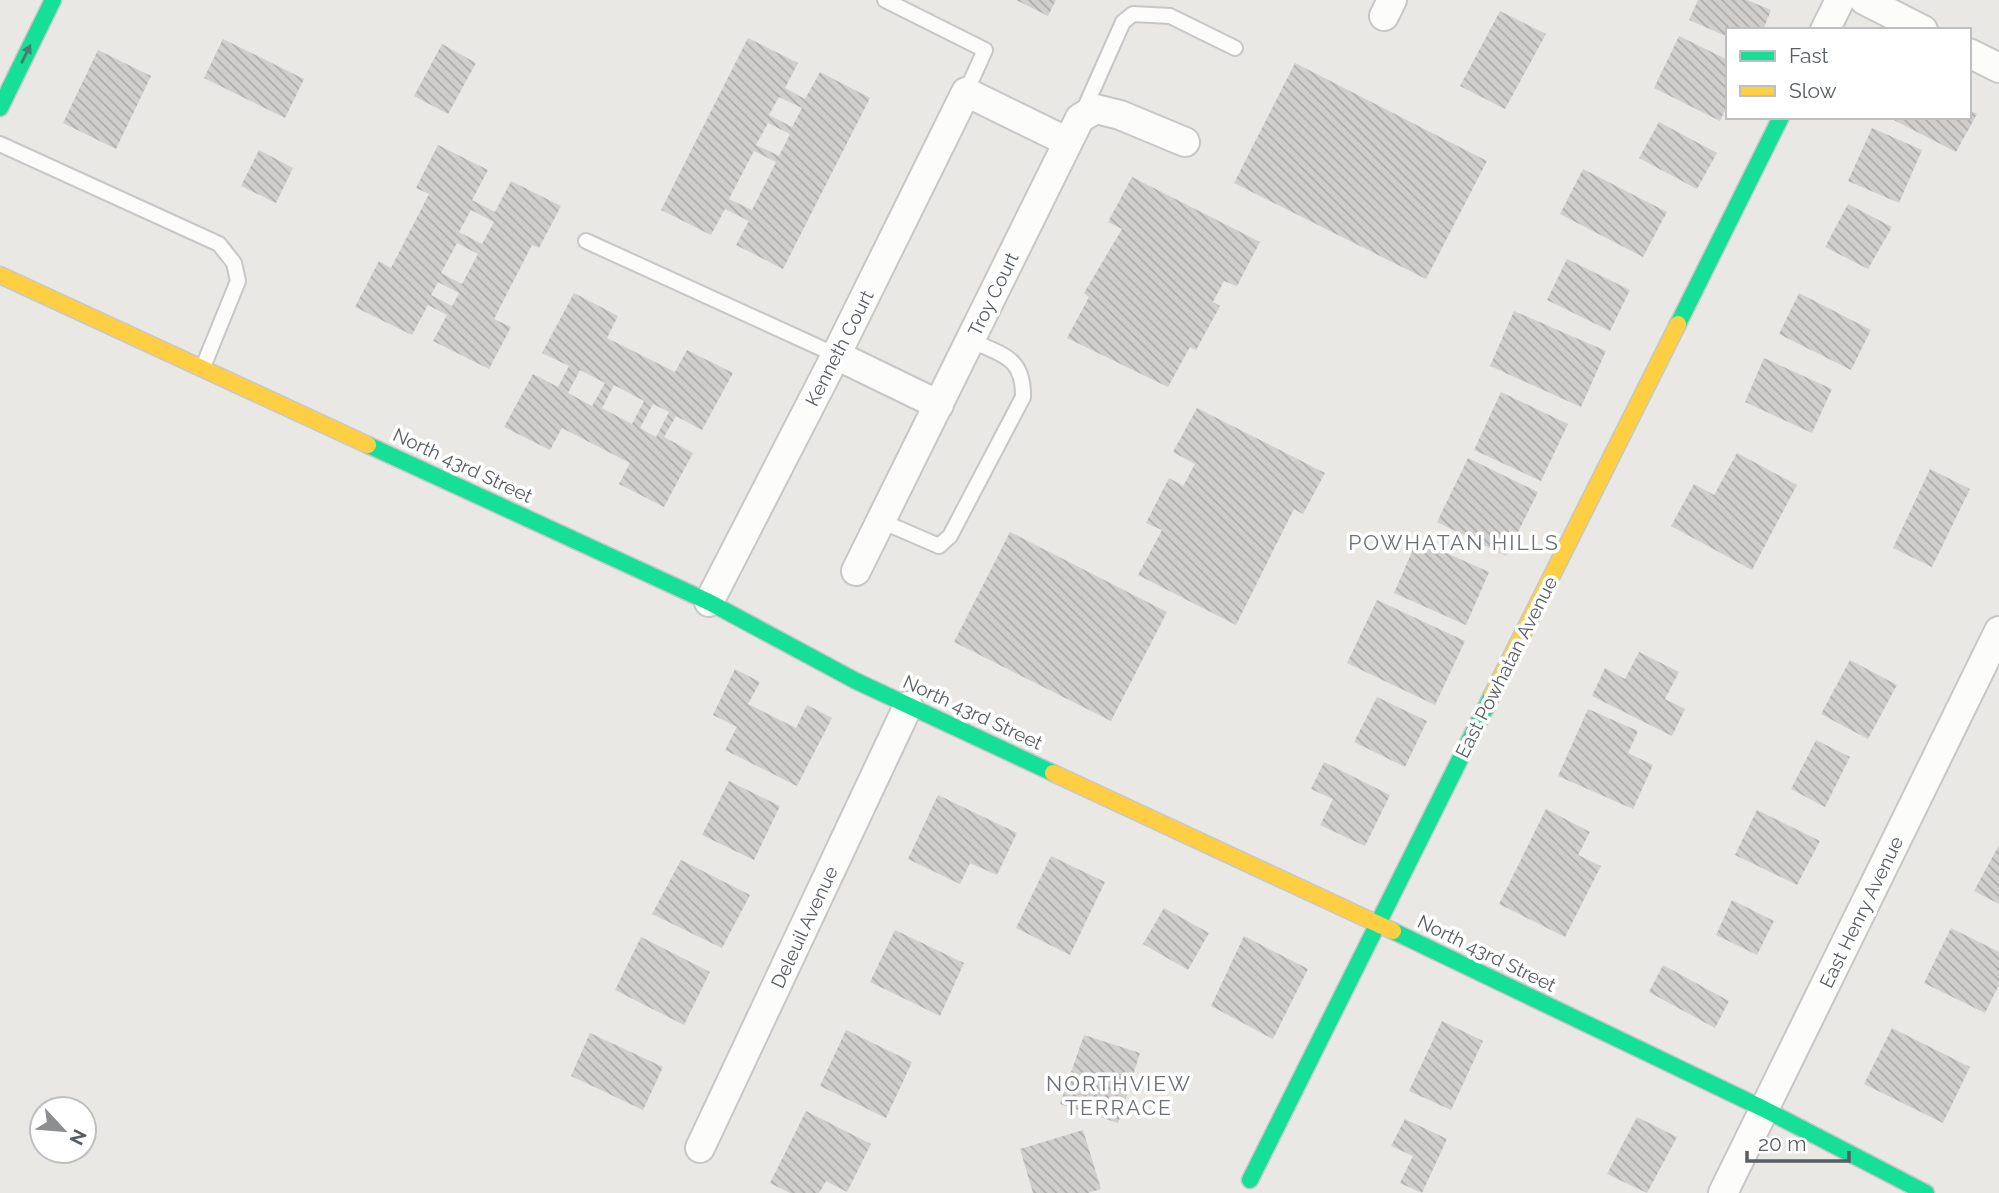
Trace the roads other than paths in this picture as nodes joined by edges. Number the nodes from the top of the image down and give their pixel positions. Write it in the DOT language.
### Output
graph roads {
  1 [pos="53,0"];
  2 [pos="885,0"];
  3 [pos="1840,0"];
  4 [pos="1864,0"];
  5 [pos="1826,28"];
  6 [pos="1919,28"];
  7 [pos="1235,48"];
  8 [pos="1971,54"];
  9 [pos="1999,68"];
  10 [pos="966,92"];
  11 [pos="0,108"];
  12 [pos="1780,119"];
  13 [pos="1074,130"];
  14 [pos="1185,142"];
  15 [pos="0,144"];
  16 [pos="586,241"];
  17 [pos="0,275"];
  18 [pos="970,340"];
  19 [pos="836,355"];
  20 [pos="202,368"];
  21 [pos="939,405"];
  22 [pos="881,521"];
  23 [pos="856,572"];
  24 [pos="709,601"];
  25 [pos="1999,631"];
  26 [pos="908,706"];
  27 [pos="1378,924"];
  28 [pos="1764,1109"];
  29 [pos="700,1147"];
  30 [pos="1250,1180"];
  31 [pos="1723,1193"];
  32 [pos="1926,1193"];
  11 -- 1 [label="street, one-way"];
  2 -- 10 [label="lane"];
  3 -- 5 [label="street"];
  4 -- 6 [label="street"];
  7 -- 13 [label="lane"];
  8 -- 9 [label="street"];
  10 -- 13 [label="street"];
  10 -- 19 [label="street, Kenneth Court"];
  12 -- 27 [label="street, East Powhatan Avenue"];
  13 -- 14 [label="street"];
  13 -- 18 [label="street, Troy Court"];
  15 -- 20 [label="lane"];
  16 -- 19 [label="lane"];
  17 -- 20 [label="street, North 43rd Street"];
  18 -- 21 [label="street, Troy Court"];
  18 -- 22 [label="lane"];
  19 -- 21 [label="street"];
  19 -- 24 [label="street, Kenneth Court"];
  20 -- 24 [label="street, North 43rd Street"];
  21 -- 22 [label="street, Troy Court"];
  22 -- 23 [label="street, Troy Court"];
  24 -- 26 [label="street, North 43rd Street"];
  25 -- 28 [label="street, East Henry Avenue"];
  26 -- 27 [label="street, North 43rd Street"];
  26 -- 29 [label="street, Deleuil Avenue"];
  27 -- 28 [label="street, North 43rd Street"];
  27 -- 30 [label="street, East Powhatan Avenue"];
  28 -- 31 [label="street, East Henry Avenue"];
  28 -- 32 [label="street, North 43rd Street"];
}
